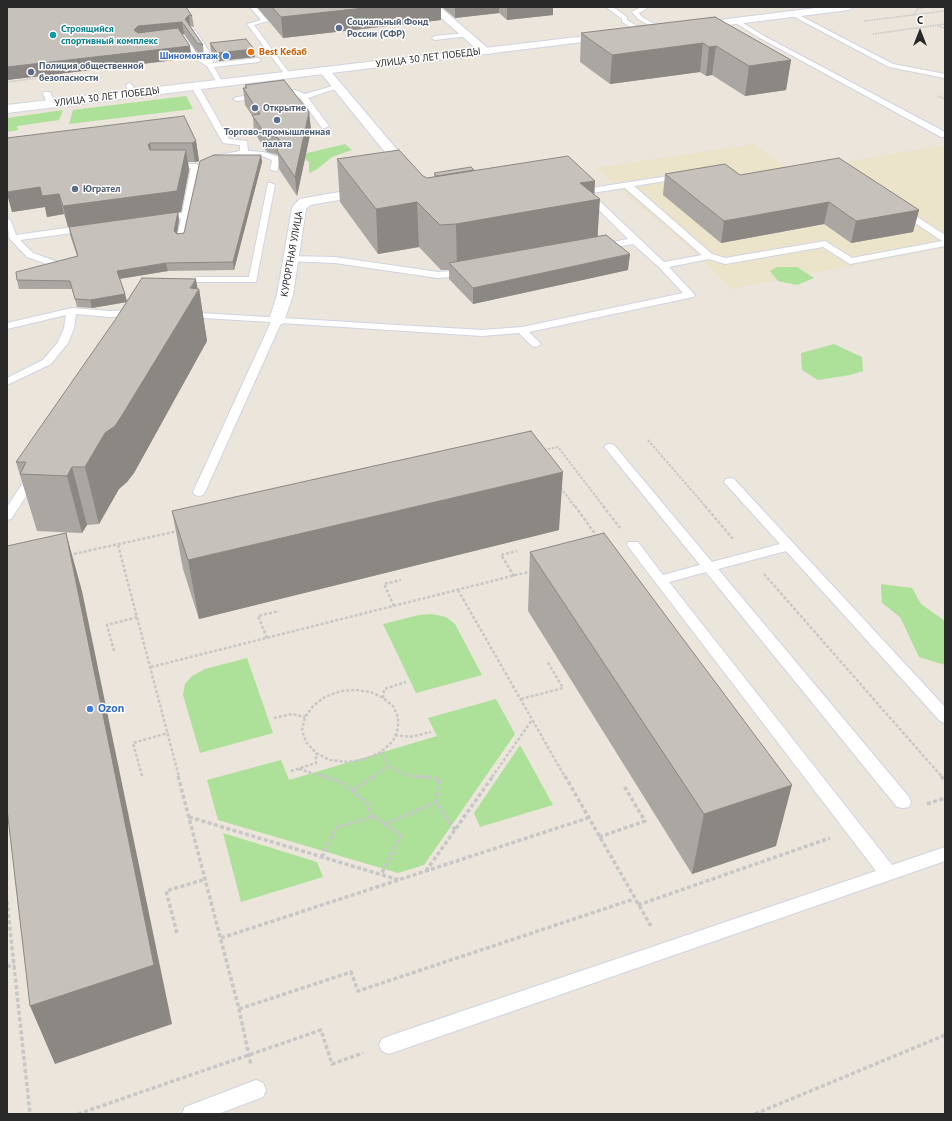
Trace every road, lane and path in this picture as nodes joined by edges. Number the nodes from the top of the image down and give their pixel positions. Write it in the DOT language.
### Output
graph roads {
  1 [pos="253,7"];
  2 [pos="434,7"];
  3 [pos="609,7"];
  4 [pos="646,7"];
  5 [pos="842,7"];
  6 [pos="928,7"];
  7 [pos="945,11"];
  8 [pos="793,14"];
  9 [pos="912,15"];
  10 [pos="736,21"];
  11 [pos="861,22"];
  12 [pos="945,24"];
  13 [pos="933,26"];
  14 [pos="684,27"];
  15 [pos="945,28"];
  16 [pos="192,29"];
  17 [pos="665,29"];
  18 [pos="644,32"];
  19 [pos="871,34"];
  20 [pos="466,35"];
  21 [pos="175,37"];
  22 [pos="435,38"];
  23 [pos="486,52"];
  24 [pos="258,60"];
  25 [pos="210,65"];
  26 [pos="938,67"];
  27 [pos="324,70"];
  28 [pos="912,71"];
  29 [pos="288,75"];
  30 [pos="944,76"];
  31 [pos="43,78"];
  32 [pos="7,82"];
  33 [pos="220,83"];
  34 [pos="195,86"];
  35 [pos="336,87"];
  36 [pos="304,97"];
  37 [pos="237,99"];
  38 [pos="7,109"];
  39 [pos="325,126"];
  40 [pos="944,135"];
  41 [pos="244,153"];
  42 [pos="202,164"];
  43 [pos="164,166"];
  44 [pos="274,169"];
  45 [pos="688,175"];
  46 [pos="271,185"];
  47 [pos="627,185"];
  48 [pos="402,186"];
  49 [pos="379,189"];
  50 [pos="892,204"];
  51 [pos="186,215"];
  52 [pos="155,220"];
  53 [pos="7,221"];
  54 [pos="100,227"];
  55 [pos="13,238"];
  56 [pos="181,238"];
  57 [pos="945,239"];
  58 [pos="635,241"];
  59 [pos="945,243"];
  60 [pos="588,250"];
  61 [pos="709,256"];
  62 [pos="290,259"];
  63 [pos="662,265"];
  64 [pos="58,266"];
  65 [pos="473,271"];
  66 [pos="197,280"];
  67 [pos="72,311"];
  68 [pos="179,314"];
  69 [pos="277,320"];
  70 [pos="7,326"];
  71 [pos="131,326"];
  72 [pos="522,330"];
  73 [pos="536,344"];
  74 [pos="7,382"];
  75 [pos="648,440"];
  76 [pos="610,447"];
  77 [pos="540,451"];
  78 [pos="41,464"];
  79 [pos="730,482"];
  80 [pos="557,483"];
  81 [pos="199,492"];
  82 [pos="7,516"];
  83 [pos="180,531"];
  84 [pos="594,532"];
  85 [pos="590,539"];
  86 [pos="118,545"];
  87 [pos="633,545"];
  88 [pos="789,546"];
  89 [pos="517,551"];
  90 [pos="66,556"];
  91 [pos="748,557"];
  92 [pos="708,567"];
  93 [pos="536,570"];
  94 [pos="514,576"];
  95 [pos="400,580"];
  96 [pos="660,580"];
  97 [pos="458,590"];
  98 [pos="394,606"];
  99 [pos="279,611"];
  100 [pos="138,617"];
  101 [pos="267,638"];
  102 [pos="114,651"];
  103 [pos="547,661"];
  104 [pos="151,667"];
  105 [pos="406,682"];
  106 [pos="383,698"];
  107 [pos="520,699"];
  108 [pos="305,717"];
  109 [pos="945,717"];
  110 [pos="274,718"];
  111 [pos="532,720"];
  112 [pos="431,732"];
  113 [pos="168,733"];
  114 [pos="396,735"];
  115 [pos="381,752"];
  116 [pos="316,753"];
  117 [pos="389,766"];
  118 [pos="299,769"];
  119 [pos="291,771"];
  120 [pos="142,776"];
  121 [pos="945,782"];
  122 [pos="624,786"];
  123 [pos="353,790"];
  124 [pos="945,798"];
  125 [pos="436,802"];
  126 [pos="903,802"];
  127 [pos="924,805"];
  128 [pos="373,816"];
  129 [pos="188,817"];
  130 [pos="588,818"];
  131 [pos="385,824"];
  132 [pos="455,830"];
  133 [pos="854,830"];
  134 [pos="599,837"];
  135 [pos="945,854"];
  136 [pos="322,857"];
  137 [pos="426,871"];
  138 [pos="888,873"];
  139 [pos="381,875"];
  140 [pos="206,879"];
  141 [pos="400,880"];
  142 [pos="634,899"];
  143 [pos="7,901"];
  144 [pos="638,904"];
  145 [pos="176,933"];
  146 [pos="221,938"];
  147 [pos="666,951"];
  148 [pos="14,964"];
  149 [pos="7,966"];
  150 [pos="239,1009"];
  151 [pos="945,1035"];
  152 [pos="389,1044"];
  153 [pos="256,1090"];
  154 [pos="30,1114"];
  155 [pos="192,1114"];
  156 [pos="757,1114"];
  1 -- 29 [label="lane"];
  2 -- 20 [label="main road"];
  3 -- 18 [label="lane"];
  4 -- 17 [label="lane"];
  5 -- 8 [label="main road"];
  6 -- 9 [label="path"];
  7 -- 9 [label="path"];
  8 -- 10 [label="main road"];
  8 -- 28 [label="lane"];
  9 -- 11 [label="path"];
  10 -- 14 [label="main road"];
  10 -- 40 [label="lane"];
  12 -- 13 [label="path"];
  13 -- 15 [label="path"];
  13 -- 19 [label="path"];
  16 -- 25 [label="lane"];
  17 -- 18 [label="main road, УЛИЦА 30 ЛЕТ ПОБЕДЫ"];
  18 -- 23 [label="main road, УЛИЦА 30 ЛЕТ ПОБЕДЫ"];
  20 -- 22 [label="lane"];
  20 -- 23 [label="main road"];
  21 -- 25 [label="lane"];
  23 -- 27 [label="main road, УЛИЦА 30 ЛЕТ ПОБЕДЫ"];
  24 -- 25 [label="lane"];
  25 -- 33 [label="lane"];
  26 -- 28 [label="lane"];
  27 -- 29 [label="main road, УЛИЦА 30 ЛЕТ ПОБЕДЫ"];
  27 -- 35 [label="main road"];
  28 -- 30 [label="lane"];
  29 -- 33 [label="main road, УЛИЦА 30 ЛЕТ ПОБЕДЫ"];
  31 -- 32 [label="path"];
  33 -- 34 [label="main road, УЛИЦА 30 ЛЕТ ПОБЕДЫ"];
  34 -- 38 [label="main road, УЛИЦА 30 ЛЕТ ПОБЕДЫ"];
  34 -- 41 [label="lane"];
  35 -- 36 [label="lane"];
  35 -- 48 [label="main road"];
  36 -- 37 [label="lane"];
  36 -- 39 [label="lane"];
  41 -- 42 [label="lane"];
  41 -- 44 [label="lane"];
  42 -- 43 [label="lane"];
  42 -- 51 [label="lane"];
  45 -- 47 [label="lane"];
  46 -- 66 [label="lane"];
  47 -- 58 [label="lane"];
  47 -- 61 [label="lane"];
  49 -- 62 [label="main road, КУРОРТНАЯ УЛИЦА"];
  50 -- 57 [label="lane"];
  51 -- 52 [label="lane"];
  51 -- 56 [label="lane"];
  53 -- 55 [label="lane"];
  54 -- 55 [label="lane"];
  55 -- 64 [label="lane"];
  58 -- 60 [label="lane"];
  58 -- 63 [label="lane"];
  59 -- 61 [label="lane"];
  61 -- 63 [label="lane"];
  62 -- 65 [label="lane"];
  62 -- 69 [label="main road, КУРОРТНАЯ УЛИЦА"];
  63 -- 72 [label="lane"];
  67 -- 70 [label="lane"];
  67 -- 71 [label="lane"];
  67 -- 74 [label="lane"];
  68 -- 69 [label="lane"];
  69 -- 72 [label="lane"];
  69 -- 81 [label="lane, КУРОРТНАЯ УЛИЦА"];
  72 -- 73 [label="lane"];
  75 -- 91 [label="path"];
  76 -- 92 [label="lane"];
  77 -- 87 [label="path"];
  78 -- 82 [label="lane"];
  79 -- 88 [label="lane"];
  80 -- 84 [label="path"];
  83 -- 86 [label="path"];
  84 -- 85 [label="path"];
  84 -- 87 [label="path"];
  86 -- 90 [label="path"];
  86 -- 100 [label="path"];
  87 -- 96 [label="lane"];
  88 -- 91 [label="lane"];
  88 -- 109 [label="lane"];
  89 -- 94 [label="path"];
  91 -- 92 [label="lane"];
  91 -- 121 [label="path"];
  92 -- 96 [label="lane"];
  92 -- 126 [label="lane"];
  93 -- 94 [label="path"];
  94 -- 97 [label="path"];
  95 -- 98 [label="path"];
  96 -- 133 [label="lane"];
  97 -- 98 [label="path"];
  97 -- 107 [label="path"];
  98 -- 101 [label="path"];
  99 -- 101 [label="path"];
  100 -- 102 [label="path"];
  100 -- 104 [label="path"];
  101 -- 104 [label="path"];
  103 -- 107 [label="path"];
  104 -- 113 [label="path"];
  105 -- 106 [label="path"];
  106 -- 108 [label="path"];
  106 -- 114 [label="path"];
  107 -- 111 [label="path"];
  108 -- 110 [label="path"];
  108 -- 116 [label="path"];
  111 -- 130 [label="path"];
  111 -- 132 [label="path"];
  112 -- 114 [label="path"];
  113 -- 120 [label="path"];
  113 -- 129 [label="path"];
  114 -- 115 [label="path"];
  115 -- 116 [label="path"];
  115 -- 117 [label="path"];
  116 -- 118 [label="path"];
  117 -- 123 [label="path"];
  117 -- 125 [label="path"];
  118 -- 119 [label="path"];
  118 -- 123 [label="path"];
  122 -- 134 [label="path"];
  123 -- 128 [label="path"];
  124 -- 127 [label="path"];
  125 -- 131 [label="path"];
  125 -- 132 [label="path"];
  128 -- 131 [label="path"];
  128 -- 136 [label="path"];
  129 -- 136 [label="path"];
  129 -- 140 [label="path"];
  130 -- 134 [label="path"];
  130 -- 137 [label="path"];
  131 -- 139 [label="path"];
  132 -- 137 [label="path"];
  133 -- 138 [label="lane"];
  133 -- 144 [label="path"];
  134 -- 142 [label="path"];
  135 -- 138 [label="lane"];
  136 -- 139 [label="path"];
  137 -- 141 [label="path"];
  138 -- 147 [label="lane"];
  139 -- 141 [label="path"];
  140 -- 145 [label="path"];
  140 -- 146 [label="path"];
  141 -- 146 [label="path"];
  142 -- 144 [label="path"];
  142 -- 150 [label="path"];
  143 -- 148 [label="path"];
  144 -- 147 [label="path"];
  146 -- 150 [label="path"];
  147 -- 152 [label="lane"];
  148 -- 149 [label="path"];
  148 -- 154 [label="path"];
  150 -- 153 [label="path"];
  151 -- 156 [label="path"];
  153 -- 155 [label="lane"];
}
